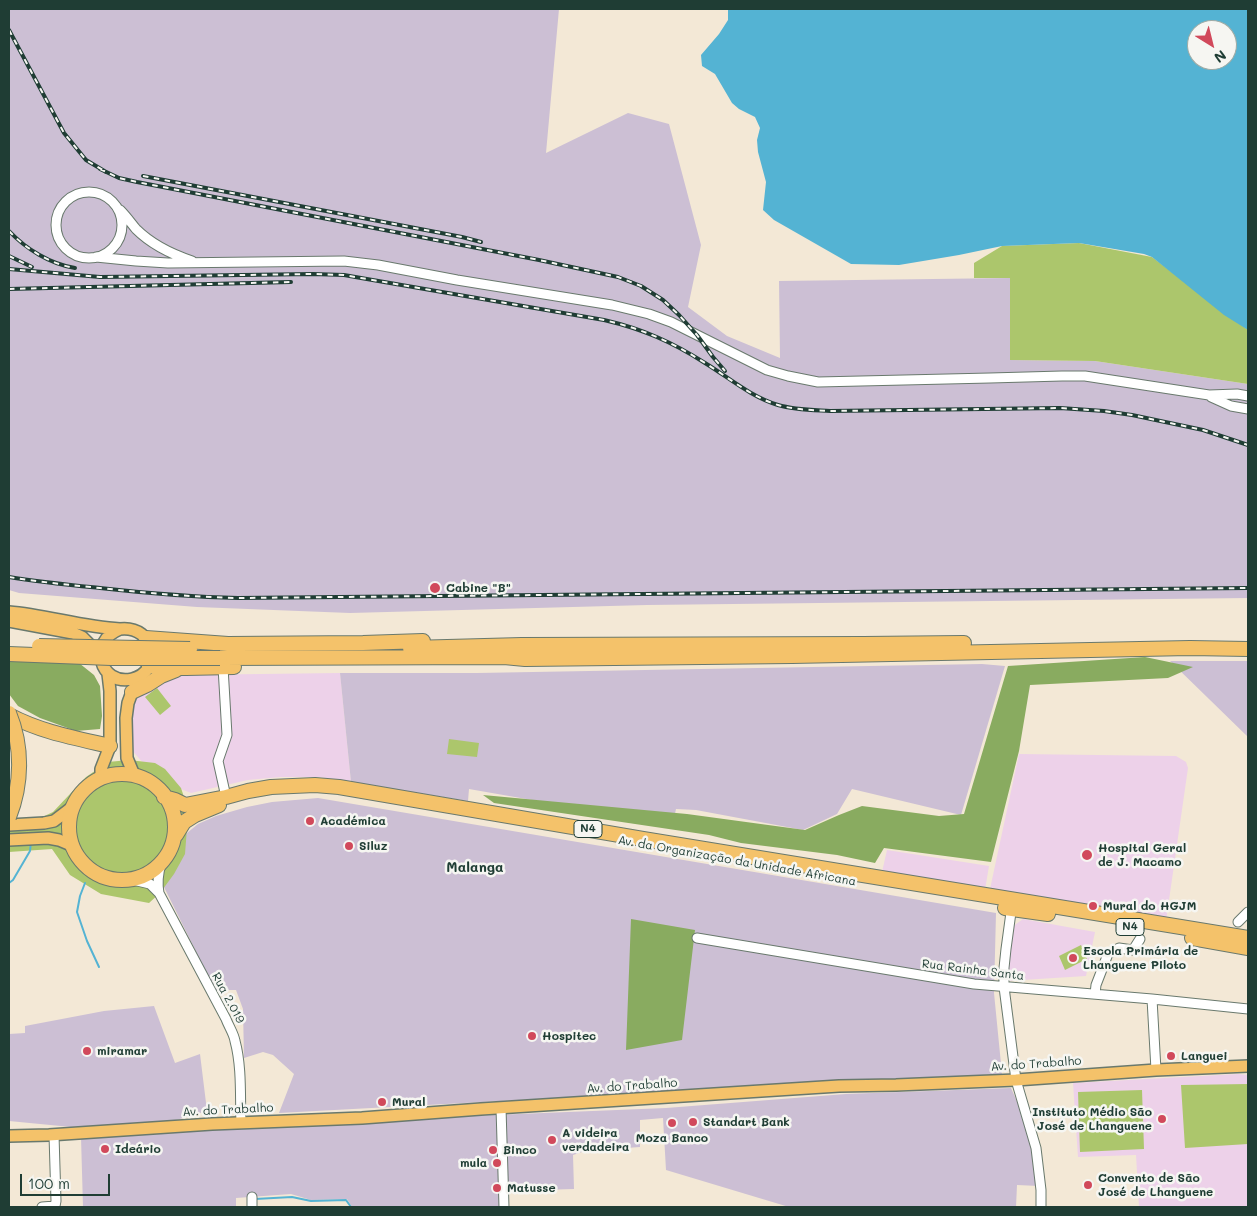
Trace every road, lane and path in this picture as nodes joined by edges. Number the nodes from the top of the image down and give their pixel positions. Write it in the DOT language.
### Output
graph roads {
  1 [pos="114,204"];
  2 [pos="96,257"];
  3 [pos="199,263"];
  4 [pos="1209,396"];
  5 [pos="1248,396"];
  6 [pos="1248,409"];
  7 [pos="9,612"];
  8 [pos="9,621"];
  9 [pos="120,629"];
  10 [pos="146,638"];
  11 [pos="1248,641"];
  12 [pos="522,645"];
  13 [pos="9,646"];
  14 [pos="1248,650"];
  15 [pos="9,654"];
  16 [pos="100,654"];
  17 [pos="221,658"];
  18 [pos="186,668"];
  19 [pos="146,670"];
  20 [pos="108,674"];
  21 [pos="132,692"];
  22 [pos="9,714"];
  23 [pos="110,746"];
  24 [pos="134,775"];
  25 [pos="101,778"];
  26 [pos="164,797"];
  27 [pos="226,798"];
  28 [pos="71,808"];
  29 [pos="9,817"];
  30 [pos="9,826"];
  31 [pos="176,835"];
  32 [pos="9,840"];
  33 [pos="71,845"];
  34 [pos="161,864"];
  35 [pos="133,880"];
  36 [pos="159,893"];
  37 [pos="1012,904"];
  38 [pos="1248,912"];
  39 [pos="1238,922"];
  40 [pos="697,938"];
  41 [pos="1248,938"];
  42 [pos="1140,939"];
  43 [pos="1248,948"];
  44 [pos="1004,987"];
  45 [pos="1095,994"];
  46 [pos="1152,999"];
  47 [pos="1248,1009"];
  48 [pos="1248,1066"];
  49 [pos="1156,1070"];
  50 [pos="1016,1080"];
  51 [pos="501,1108"];
  52 [pos="241,1123"];
  53 [pos="54,1135"];
  54 [pos="13,1136"];
  55 [pos="252,1197"];
  56 [pos="42,1207"];
  57 [pos="252,1207"];
  58 [pos="504,1207"];
  59 [pos="1041,1207"];
  1 -- 2 [label="street"];
  1 -- 2 [label="street"];
  1 -- 3 [label="street"];
  2 -- 3 [label="street"];
  3 -- 4 [label="street"];
  4 -- 5 [label="street"];
  4 -- 6 [label="street"];
  7 -- 9 [label="main road"];
  8 -- 16 [label="main road"];
  9 -- 10 [label="main road"];
  9 -- 16 [label="main road"];
  10 -- 12 [label="highway"];
  10 -- 19 [label="main road"];
  11 -- 12 [label="highway"];
  12 -- 17 [label="highway"];
  13 -- 17 [label="highway, bridge"];
  14 -- 17 [label="highway"];
  15 -- 17 [label="highway, bridge"];
  16 -- 20 [label="main road"];
  17 -- 18 [label="highway"];
  17 -- 27 [label="street"];
  18 -- 19 [label="highway"];
  18 -- 21 [label="highway"];
  19 -- 20 [label="main road"];
  19 -- 21 [label="main road"];
  20 -- 23 [label="main road"];
  21 -- 24 [label="main road"];
  22 -- 23 [label="highway"];
  22 -- 29 [label="highway, bridge"];
  23 -- 25 [label="main road"];
  24 -- 25 [label="highway"];
  24 -- 26 [label="highway"];
  25 -- 28 [label="highway"];
  26 -- 27 [label="highway, Av. da Organização da Unidade Africana / N4"];
  26 -- 31 [label="highway"];
  27 -- 37 [label="highway, Av. da Organização da Unidade Africana / N4"];
  28 -- 30 [label="main road"];
  28 -- 33 [label="highway"];
  31 -- 34 [label="highway"];
  31 -- 37 [label="highway, Av. da Organização da Unidade Africana / N4"];
  32 -- 33 [label="main road"];
  33 -- 35 [label="highway"];
  34 -- 35 [label="highway"];
  34 -- 36 [label="street"];
  35 -- 36 [label="street"];
  36 -- 52 [label="street, Rua 2.019"];
  37 -- 41 [label="highway, N4"];
  37 -- 43 [label="highway, Av. da Organização da Unidade Africana / N4"];
  37 -- 44 [label="street"];
  38 -- 39 [label="street"];
  40 -- 44 [label="street, Rua Rainha Santa"];
  42 -- 45 [label="street"];
  44 -- 45 [label="street, Rua Rainha Santa"];
  44 -- 50 [label="street"];
  45 -- 46 [label="street, Rua Rainha Santa"];
  46 -- 47 [label="street, Rua Rainha Santa"];
  46 -- 49 [label="street"];
  48 -- 49 [label="main road, Av. do Trabalho"];
  49 -- 50 [label="main road, Av. do Trabalho"];
  50 -- 51 [label="main road, Av. do Trabalho"];
  50 -- 59 [label="street"];
  51 -- 52 [label="main road, Av. do Trabalho"];
  51 -- 58 [label="street"];
  52 -- 53 [label="main road, Av. do Trabalho"];
  53 -- 54 [label="main road, Av. do Trabalho"];
  53 -- 56 [label="street"];
  55 -- 57 [label="street"];
}
